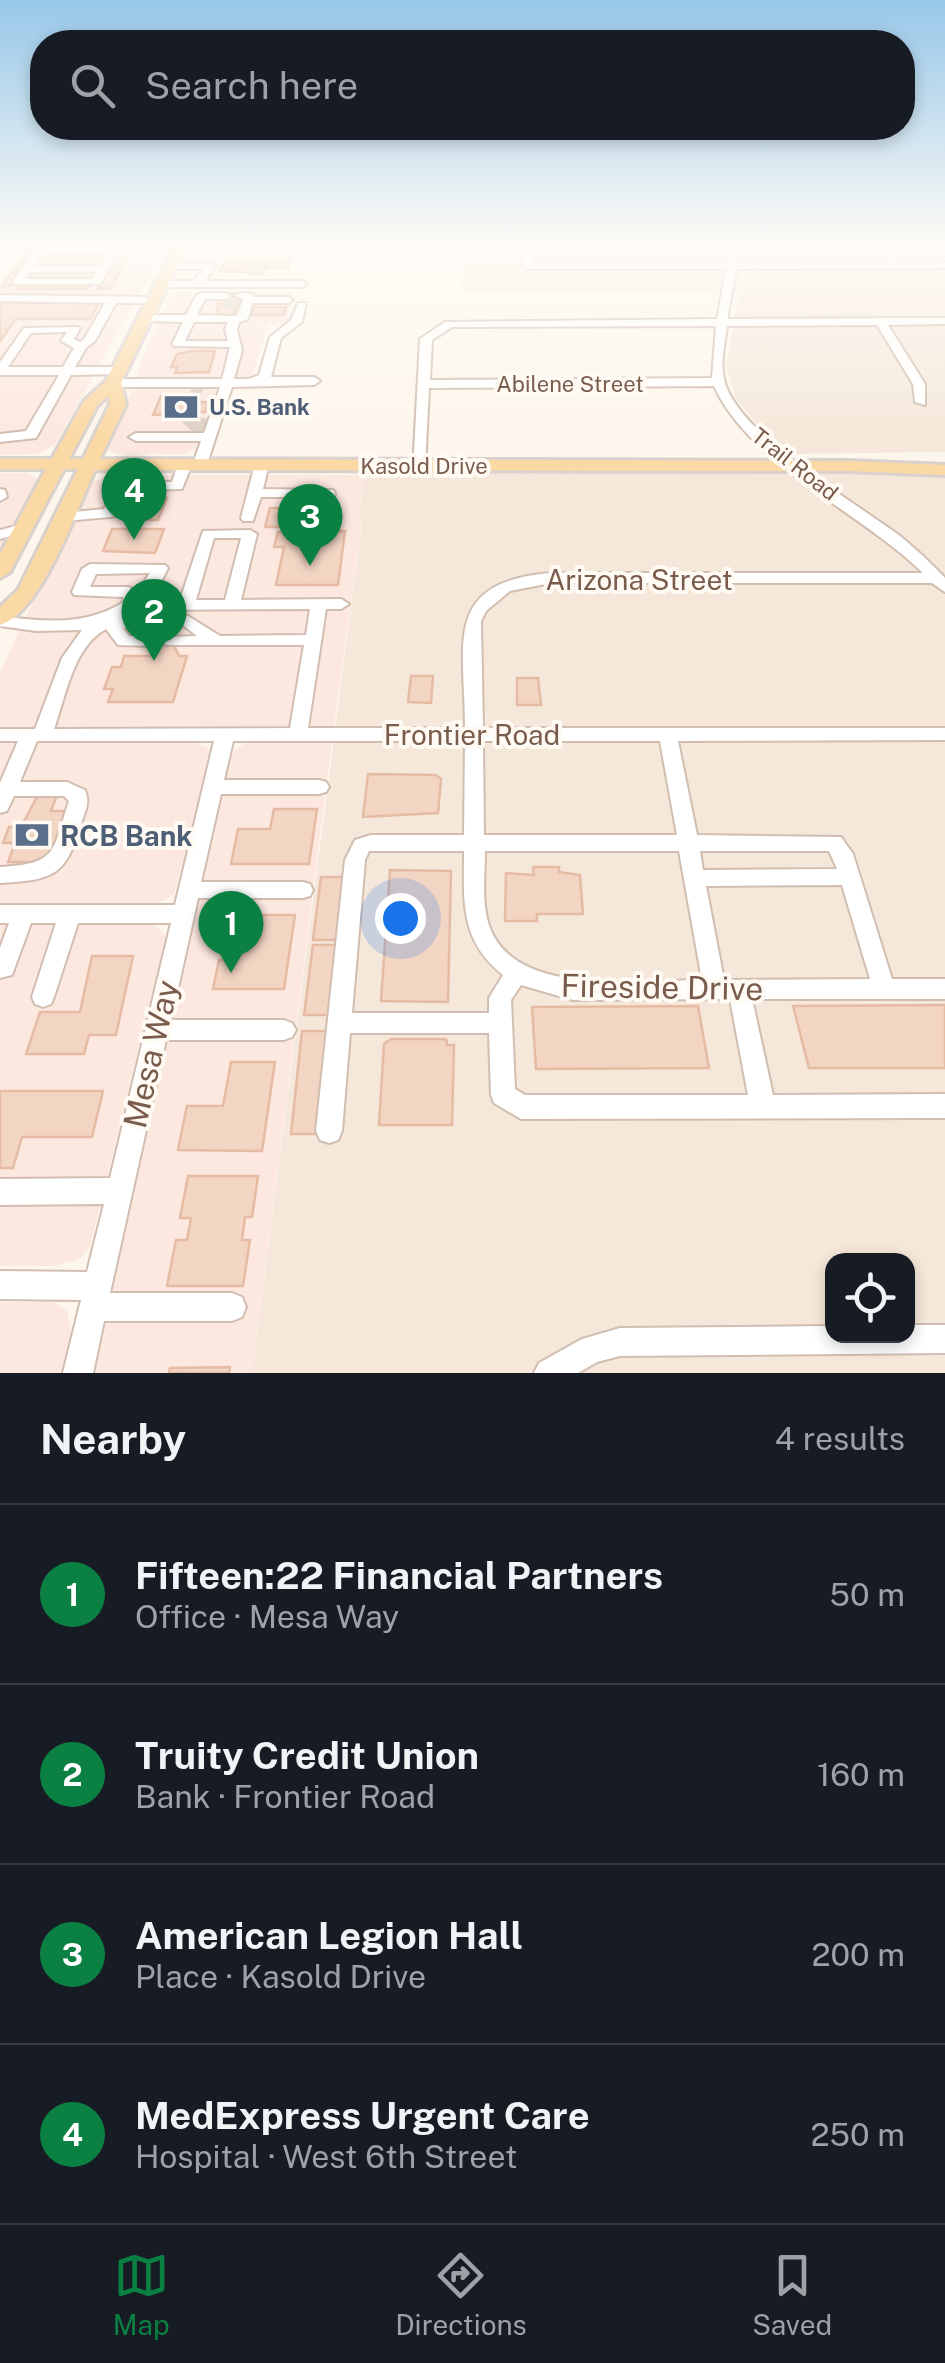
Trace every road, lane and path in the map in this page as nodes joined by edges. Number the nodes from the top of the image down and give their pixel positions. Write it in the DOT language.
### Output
graph roads {
  1 [pos="107,308"];
  2 [pos="150,308"];
  3 [pos="194,308"];
  4 [pos="243,308"];
  5 [pos="301,308"];
  6 [pos="726,308"];
  7 [pos="144,318"];
  8 [pos="190,318"];
  9 [pos="724,321"];
  10 [pos="880,321"];
  11 [pos="945,322"];
  12 [pos="233,331"];
  13 [pos="82,346"];
  14 [pos="0,371"];
  15 [pos="68,371"];
  16 [pos="116,377"];
  17 [pos="261,381"];
  18 [pos="314,381"];
  19 [pos="718,382"];
  20 [pos="227,384"];
  21 [pos="422,384"];
  22 [pos="920,402"];
  23 [pos="136,437"];
  24 [pos="209,437"];
  25 [pos="0,438"];
  26 [pos="945,460"];
  27 [pos="0,464"];
  28 [pos="58,464"];
  29 [pos="89,464"];
  30 [pos="192,464"];
  31 [pos="262,464"];
  32 [pos="418,466"];
  33 [pos="798,466"];
  34 [pos="849,466"];
  35 [pos="945,470"];
  36 [pos="254,494"];
  37 [pos="325,514"];
  38 [pos="64,518"];
  39 [pos="248,518"];
  40 [pos="24,528"];
  41 [pos="0,535"];
  42 [pos="2,561"];
  43 [pos="940,583"];
  44 [pos="186,604"];
  45 [pos="232,604"];
  46 [pos="319,604"];
  47 [pos="341,604"];
  48 [pos="133,605"];
  49 [pos="0,620"];
  50 [pos="108,622"];
  51 [pos="216,640"];
  52 [pos="313,640"];
  53 [pos="150,641"];
  54 [pos="172,641"];
  55 [pos="0,734"];
  56 [pos="36,734"];
  57 [pos="225,734"];
  58 [pos="298,734"];
  59 [pos="474,734"];
  60 [pos="668,734"];
  61 [pos="945,734"];
  62 [pos="213,787"];
  63 [pos="319,787"];
  64 [pos="4,797"];
  65 [pos="475,842"];
  66 [pos="687,842"];
  67 [pos="0,874"];
  68 [pos="850,877"];
  69 [pos="694,878"];
  70 [pos="303,890"];
  71 [pos="186,902"];
  72 [pos="12,914"];
  73 [pos="70,914"];
  74 [pos="0,968"];
  75 [pos="516,974"];
  76 [pos="727,990"];
  77 [pos="884,990"];
  78 [pos="945,990"];
  79 [pos="43,997"];
  80 [pos="339,1023"];
  81 [pos="501,1023"];
  82 [pos="157,1030"];
  83 [pos="284,1030"];
  84 [pos="763,1106"];
  85 [pos="945,1106"];
  86 [pos="329,1131"];
  87 [pos="120,1191"];
  88 [pos="0,1192"];
  89 [pos="0,1285"];
  90 [pos="95,1296"];
  91 [pos="232,1307"];
  92 [pos="945,1339"];
  93 [pos="78,1373"];
  94 [pos="550,1373"];
  1 -- 13 [label="street"];
  2 -- 7 [label="main road"];
  3 -- 8 [label="street"];
  4 -- 12 [label="street"];
  5 -- 17 [label="street"];
  6 -- 9 [label="street"];
  7 -- 8 [label="street"];
  7 -- 16 [label="main road"];
  8 -- 12 [label="street"];
  8 -- 12 [label="street"];
  9 -- 10 [label="street"];
  9 -- 19 [label="street"];
  9 -- 21 [label="street"];
  10 -- 11 [label="street"];
  10 -- 22 [label="street"];
  12 -- 20 [label="street"];
  13 -- 14 [label="street"];
  13 -- 15 [label="street"];
  14 -- 15 [label="street"];
  15 -- 16 [label="street"];
  15 -- 25 [label="street"];
  16 -- 20 [label="street"];
  16 -- 28 [label="main road"];
  16 -- 29 [label="main road"];
  17 -- 18 [label="street"];
  17 -- 20 [label="street"];
  19 -- 21 [label="street, Abilene Street"];
  19 -- 33 [label="street, Trail Road"];
  20 -- 24 [label="street"];
  21 -- 32 [label="street"];
  23 -- 24 [label="street"];
  24 -- 30 [label="street"];
  26 -- 34 [label="main road, Kasold Drive"];
  27 -- 28 [label="main road, Kasold Drive"];
  28 -- 29 [label="main road, Kasold Drive"];
  28 -- 40 [label="main road"];
  29 -- 30 [label="main road, Kasold Drive"];
  29 -- 38 [label="main road"];
  30 -- 31 [label="main road, Kasold Drive"];
  30 -- 38 [label="street"];
  31 -- 32 [label="main road, Kasold Drive"];
  31 -- 36 [label="street"];
  32 -- 33 [label="main road, Kasold Drive"];
  33 -- 34 [label="main road, Kasold Drive"];
  33 -- 43 [label="street, Trail Road"];
  34 -- 35 [label="main road, Kasold Drive"];
  36 -- 37 [label="street"];
  36 -- 39 [label="street"];
  38 -- 49 [label="main road"];
  40 -- 41 [label="street"];
  40 -- 42 [label="main road"];
  43 -- 59 [label="street, Arizona Street"];
  44 -- 45 [label="street"];
  44 -- 45 [label="street"];
  44 -- 48 [label="street"];
  45 -- 46 [label="street"];
  46 -- 47 [label="street"];
  46 -- 52 [label="street"];
  48 -- 48 [label="street"];
  48 -- 50 [label="street"];
  49 -- 50 [label="street"];
  50 -- 51 [label="street"];
  50 -- 53 [label="street"];
  50 -- 56 [label="street"];
  51 -- 52 [label="street"];
  51 -- 54 [label="street"];
  52 -- 58 [label="street"];
  55 -- 56 [label="street, Frontier Road"];
  56 -- 57 [label="street, Frontier Road"];
  56 -- 64 [label="street"];
  57 -- 58 [label="street, Frontier Road"];
  57 -- 62 [label="street, Mesa Way"];
  58 -- 59 [label="street, Frontier Road"];
  59 -- 60 [label="street, Frontier Road"];
  59 -- 65 [label="street"];
  60 -- 61 [label="street, Frontier Road"];
  60 -- 66 [label="street"];
  62 -- 63 [label="street"];
  62 -- 71 [label="street, Mesa Way"];
  64 -- 67 [label="street"];
  65 -- 66 [label="street"];
  65 -- 75 [label="street"];
  65 -- 80 [label="street"];
  66 -- 68 [label="street"];
  66 -- 69 [label="street"];
  68 -- 69 [label="street"];
  68 -- 77 [label="street"];
  69 -- 76 [label="street"];
  70 -- 71 [label="street"];
  71 -- 73 [label="street"];
  71 -- 82 [label="street, Mesa Way"];
  72 -- 73 [label="street"];
  72 -- 74 [label="street"];
  73 -- 79 [label="street"];
  75 -- 76 [label="street, Fireside Drive"];
  75 -- 81 [label="street"];
  76 -- 77 [label="street, Fireside Drive"];
  76 -- 84 [label="street"];
  77 -- 78 [label="street, Fireside Drive"];
  80 -- 81 [label="street"];
  80 -- 86 [label="street"];
  81 -- 84 [label="street"];
  82 -- 83 [label="street"];
  82 -- 87 [label="street, Mesa Way"];
  84 -- 85 [label="street"];
  87 -- 88 [label="street"];
  87 -- 90 [label="street, Mesa Way"];
  89 -- 90 [label="street"];
  90 -- 91 [label="street"];
  90 -- 93 [label="street, Mesa Way"];
  92 -- 94 [label="street"];
}
